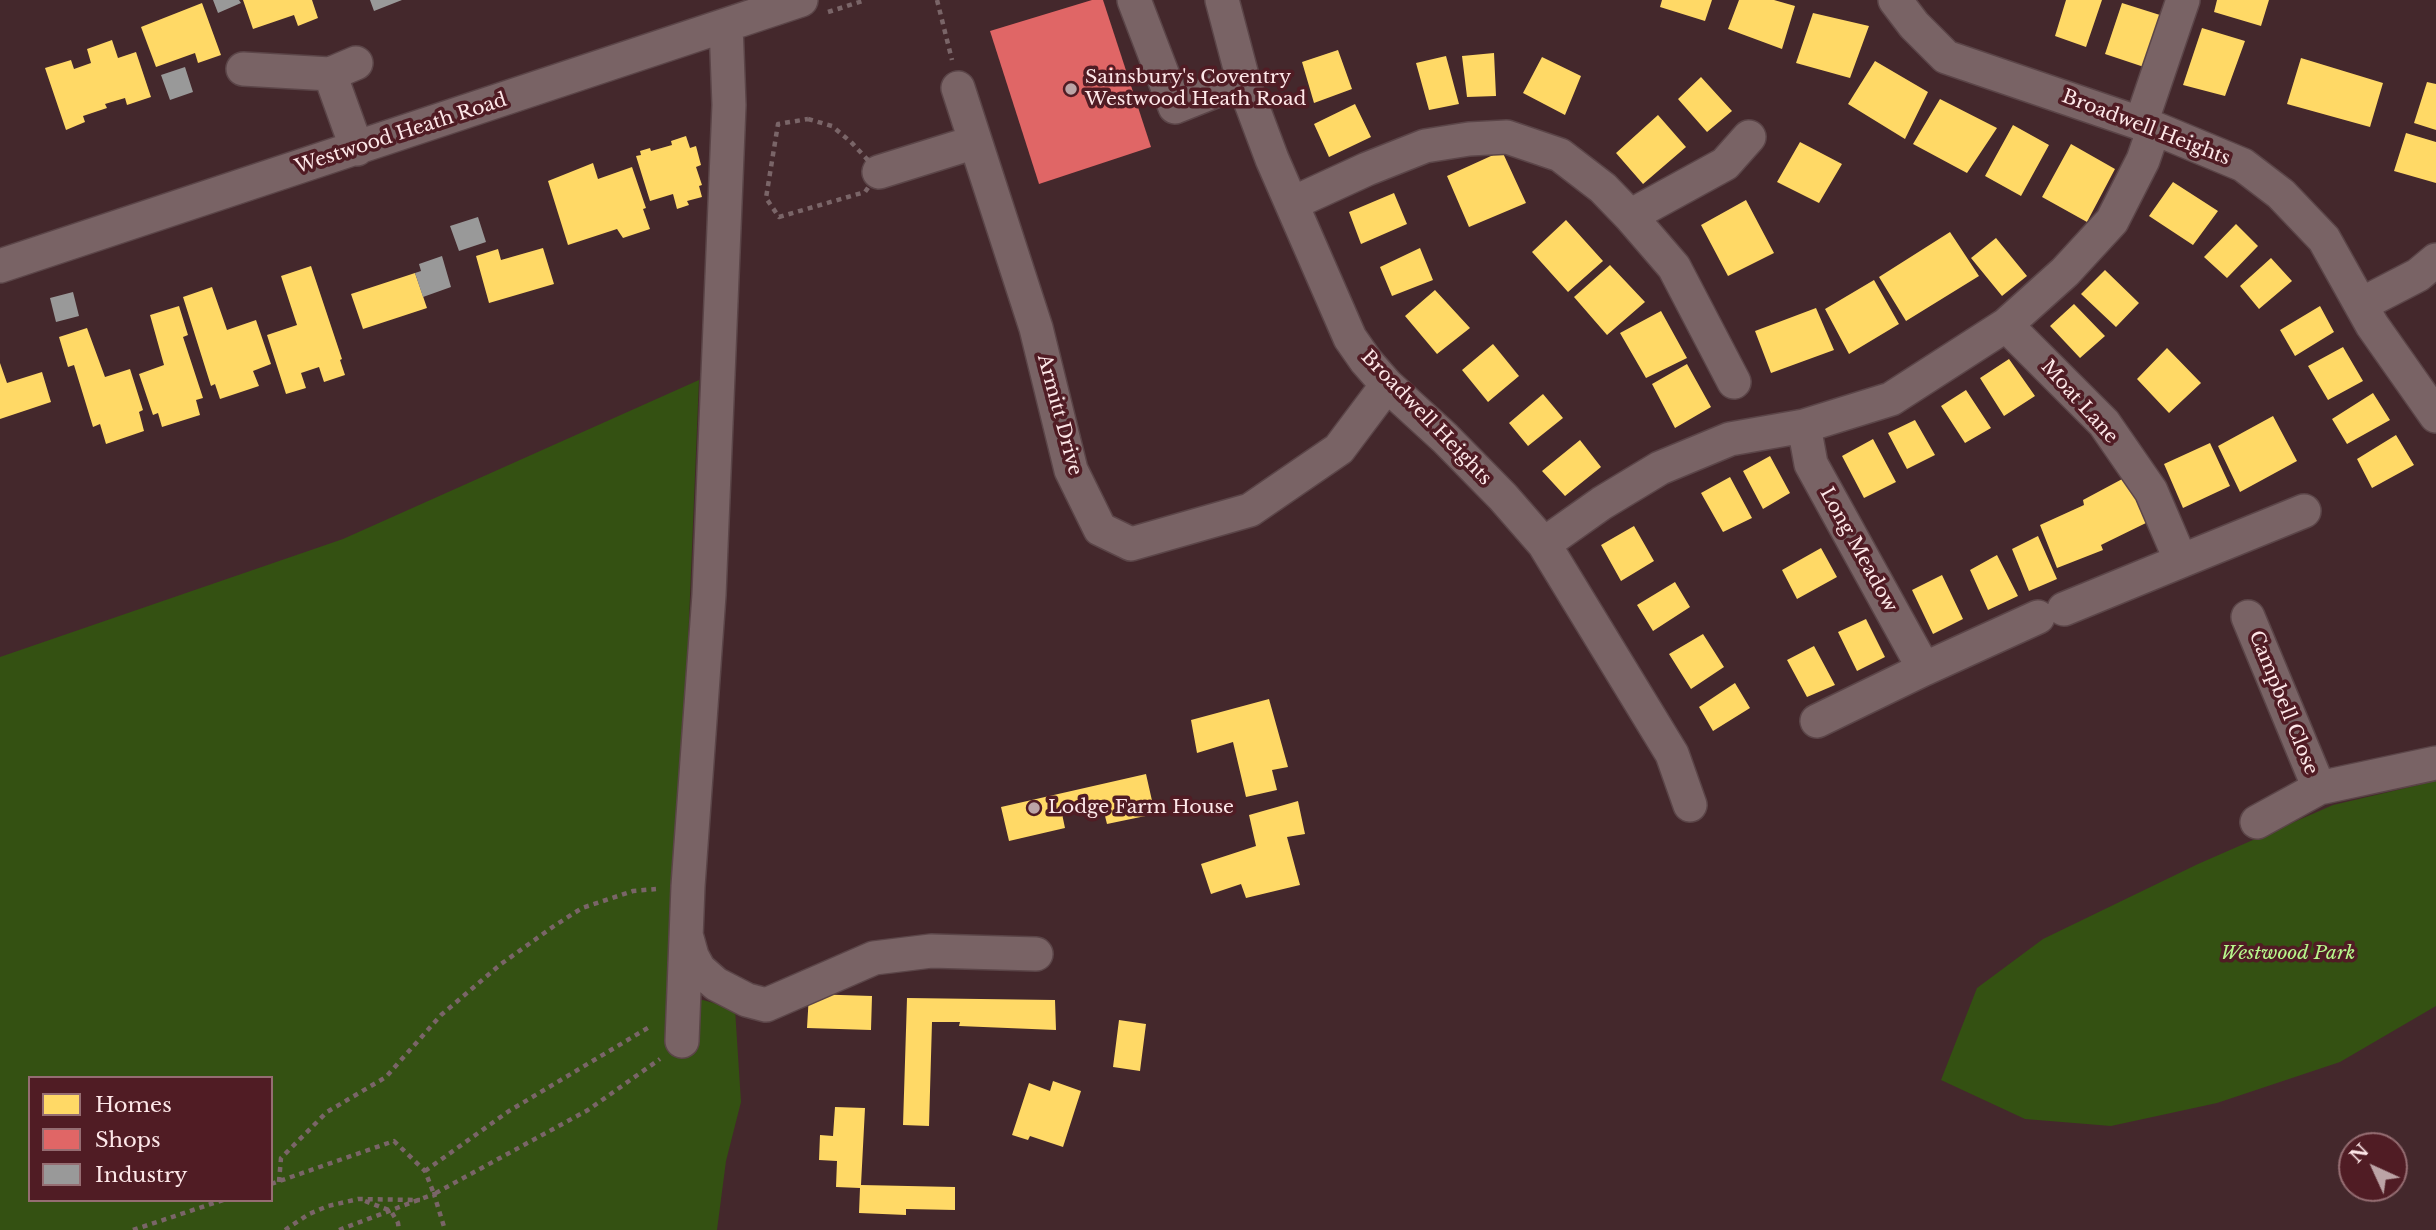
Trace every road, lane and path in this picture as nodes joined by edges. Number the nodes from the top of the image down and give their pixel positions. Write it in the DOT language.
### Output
graph roads {
  1 [pos="801,0"];
  2 [pos="937,0"];
  3 [pos="1134,0"];
  4 [pos="1222,0"];
  5 [pos="1895,0"];
  6 [pos="2183,0"];
  7 [pos="726,25"];
  8 [pos="243,69"];
  9 [pos="1243,80"];
  10 [pos="958,88"];
  11 [pos="2147,125"];
  12 [pos="1749,137"];
  13 [pos="975,142"];
  14 [pos="357,149"];
  15 [pos="879,173"];
  16 [pos="1293,203"];
  17 [pos="1630,216"];
  18 [pos="2436,260"];
  19 [pos="0,266"];
  20 [pos="2362,304"];
  21 [pos="2006,325"];
  22 [pos="1734,383"];
  23 [pos="1387,385"];
  24 [pos="2436,415"];
  25 [pos="1804,426"];
  26 [pos="2304,511"];
  27 [pos="1544,544"];
  28 [pos="2180,561"];
  29 [pos="2248,617"];
  30 [pos="1924,669"];
  31 [pos="1817,720"];
  32 [pos="2436,763"];
  33 [pos="2319,788"];
  34 [pos="1690,805"];
  35 [pos="2257,822"];
  36 [pos="688,886"];
  37 [pos="686,932"];
  38 [pos="1035,954"];
  39 [pos="684,1006"];
  40 [pos="682,1041"];
  41 [pos="425,1171"];
  42 [pos="279,1182"];
  43 [pos="273,1184"];
  44 [pos="434,1194"];
  45 [pos="358,1199"];
  46 [pos="419,1200"];
  47 [pos="217,1202"];
  48 [pos="391,1211"];
  49 [pos="133,1230"];
  50 [pos="285,1230"];
  51 [pos="339,1230"];
  52 [pos="399,1230"];
  53 [pos="445,1230"];
  1 -- 7 [label="street, Westwood Heath Road"];
  2 -- 10 [label="path"];
  3 -- 9 [label="street"];
  4 -- 9 [label="street, Broadwell Heights"];
  5 -- 11 [label="street, Broadwell Heights"];
  6 -- 11 [label="street"];
  7 -- 14 [label="street, Westwood Heath Road"];
  7 -- 36 [label="street"];
  8 -- 14 [label="street"];
  9 -- 16 [label="street, Broadwell Heights"];
  10 -- 13 [label="street, Armitt Drive"];
  11 -- 20 [label="street, Broadwell Heights"];
  11 -- 21 [label="street"];
  12 -- 17 [label="street"];
  13 -- 15 [label="street"];
  13 -- 23 [label="street, Armitt Drive"];
  14 -- 19 [label="street, Westwood Heath Road"];
  15 -- 15 [label="path"];
  16 -- 17 [label="street"];
  16 -- 23 [label="street, Broadwell Heights"];
  17 -- 22 [label="street"];
  18 -- 20 [label="street"];
  20 -- 24 [label="street, Broadwell Heights"];
  21 -- 25 [label="street"];
  21 -- 28 [label="street, Moat Lane"];
  23 -- 27 [label="street, Broadwell Heights"];
  25 -- 27 [label="street"];
  25 -- 30 [label="street, Long Meadow"];
  26 -- 28 [label="street"];
  27 -- 34 [label="street, Broadwell Heights"];
  28 -- 30 [label="street"];
  29 -- 33 [label="street, Campbell Close"];
  30 -- 31 [label="street"];
  32 -- 33 [label="street, Campbell Close"];
  33 -- 35 [label="street, Campbell Close"];
  36 -- 37 [label="street"];
  36 -- 42 [label="path"];
  37 -- 38 [label="street"];
  37 -- 39 [label="street"];
  39 -- 40 [label="street"];
  39 -- 41 [label="path"];
  40 -- 44 [label="path"];
  41 -- 42 [label="path"];
  41 -- 44 [label="path"];
  42 -- 43 [label="path"];
  44 -- 46 [label="path"];
  44 -- 53 [label="path"];
  45 -- 46 [label="path"];
  45 -- 48 [label="path"];
  45 -- 50 [label="path"];
  46 -- 48 [label="path"];
  47 -- 49 [label="path"];
  48 -- 51 [label="path"];
  48 -- 52 [label="path"];
}
